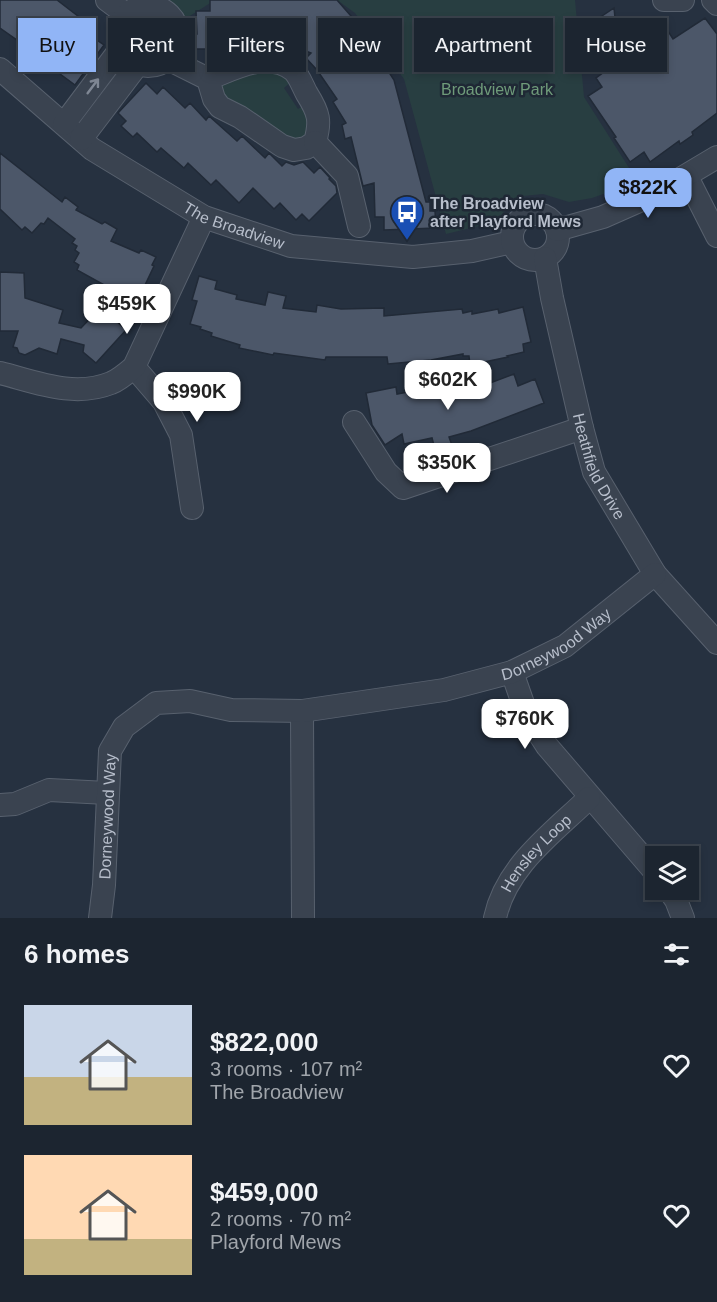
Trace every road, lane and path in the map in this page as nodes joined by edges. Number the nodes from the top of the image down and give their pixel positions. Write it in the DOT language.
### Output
graph roads {
  1 [pos="107,0"];
  2 [pos="664,0"];
  3 [pos="683,0"];
  4 [pos="713,0"];
  5 [pos="717,4"];
  6 [pos="127,15"];
  7 [pos="125,18"];
  8 [pos="171,18"];
  9 [pos="0,69"];
  10 [pos="108,71"];
  11 [pos="130,72"];
  12 [pos="194,72"];
  13 [pos="208,79"];
  14 [pos="73,132"];
  15 [pos="315,142"];
  16 [pos="717,157"];
  17 [pos="687,177"];
  18 [pos="204,217"];
  19 [pos="359,226"];
  20 [pos="557,230"];
  21 [pos="717,237"];
  22 [pos="512,242"];
  23 [pos="545,258"];
  24 [pos="134,367"];
  25 [pos="0,373"];
  26 [pos="354,422"];
  27 [pos="582,428"];
  28 [pos="192,508"];
  29 [pos="655,574"];
  30 [pos="717,643"];
  31 [pos="512,672"];
  32 [pos="302,711"];
  33 [pos="107,793"];
  34 [pos="589,798"];
  35 [pos="0,805"];
  36 [pos="645,861"];
  37 [pos="676,900"];
  38 [pos="100,918"];
  39 [pos="303,918"];
  40 [pos="495,918"];
  41 [pos="683,918"];
  1 -- 6 [label="street"];
  2 -- 3 [label="street"];
  4 -- 5 [label="street"];
  6 -- 7 [label="street"];
  6 -- 8 [label="street"];
  9 -- 14 [label="street, The Broadview"];
  14 -- 10 [label="street, one-way"];
  11 -- 14 [label="street"];
  12 -- 13 [label="street"];
  13 -- 15 [label="street"];
  13 -- 15 [label="street"];
  14 -- 18 [label="street, The Broadview"];
  15 -- 19 [label="street"];
  16 -- 17 [label="street"];
  17 -- 20 [label="street"];
  17 -- 21 [label="street"];
  18 -- 22 [label="street, The Broadview"];
  18 -- 24 [label="street"];
  20 -- 22 [label="street"];
  20 -- 23 [label="street"];
  22 -- 23 [label="street"];
  23 -- 27 [label="street, Heathfield Drive"];
  24 -- 25 [label="street"];
  24 -- 28 [label="street"];
  26 -- 27 [label="street"];
  27 -- 29 [label="street, Heathfield Drive"];
  29 -- 30 [label="street, Heathfield Drive"];
  29 -- 31 [label="street, Dorneywood Way"];
  31 -- 32 [label="street, Dorneywood Way"];
  31 -- 34 [label="street"];
  32 -- 33 [label="street, Dorneywood Way"];
  32 -- 39 [label="street"];
  33 -- 35 [label="street"];
  33 -- 38 [label="street, Dorneywood Way"];
  34 -- 36 [label="street"];
  34 -- 40 [label="street, Hensley Loop"];
  37 -- 41 [label="street"];
}
